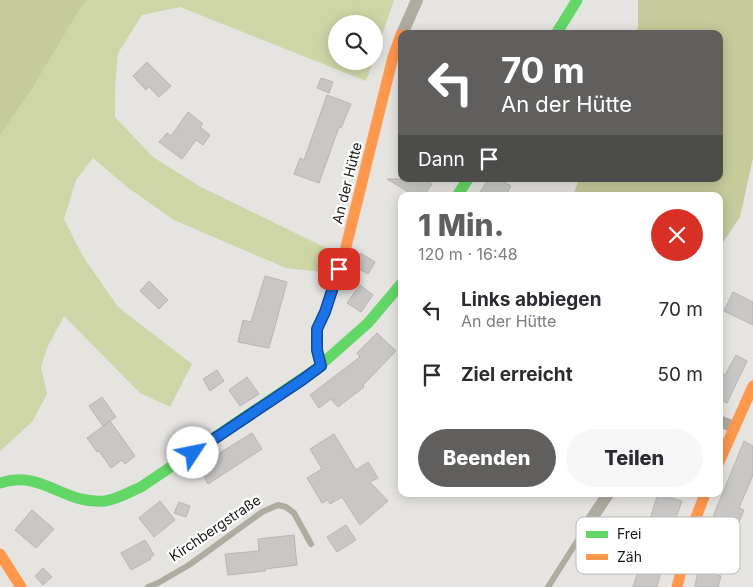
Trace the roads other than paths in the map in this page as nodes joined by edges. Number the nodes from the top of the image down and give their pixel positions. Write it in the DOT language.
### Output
graph roads {
  1 [pos="418,0"];
  2 [pos="577,0"];
  3 [pos="404,30"];
  4 [pos="558,30"];
  5 [pos="398,45"];
  6 [pos="398,288"];
  7 [pos="321,366"];
  8 [pos="753,386"];
  9 [pos="723,423"];
  10 [pos="734,427"];
  11 [pos="723,453"];
  12 [pos="0,483"];
  13 [pos="606,497"];
  14 [pos="704,497"];
  15 [pos="593,517"];
  16 [pos="695,517"];
  17 [pos="576,543"];
  18 [pos="311,544"];
  19 [pos="0,554"];
  20 [pos="680,574"];
  21 [pos="22,587"];
  22 [pos="148,587"];
  23 [pos="548,587"];
  24 [pos="677,587"];
  1 -- 3 [label="street, An der Hütte"];
  2 -- 4 [label="street"];
  5 -- 7 [label="street, An der Hütte"];
  6 -- 7 [label="street"];
  7 -- 12 [label="street"];
  8 -- 10 [label="street"];
  9 -- 10 [label="street"];
  10 -- 11 [label="street"];
  13 -- 15 [label="street"];
  14 -- 16 [label="street"];
  17 -- 23 [label="lane"];
  18 -- 22 [label="lane, Kirchbergstraße"];
  19 -- 21 [label="street"];
  20 -- 24 [label="street"];
}
